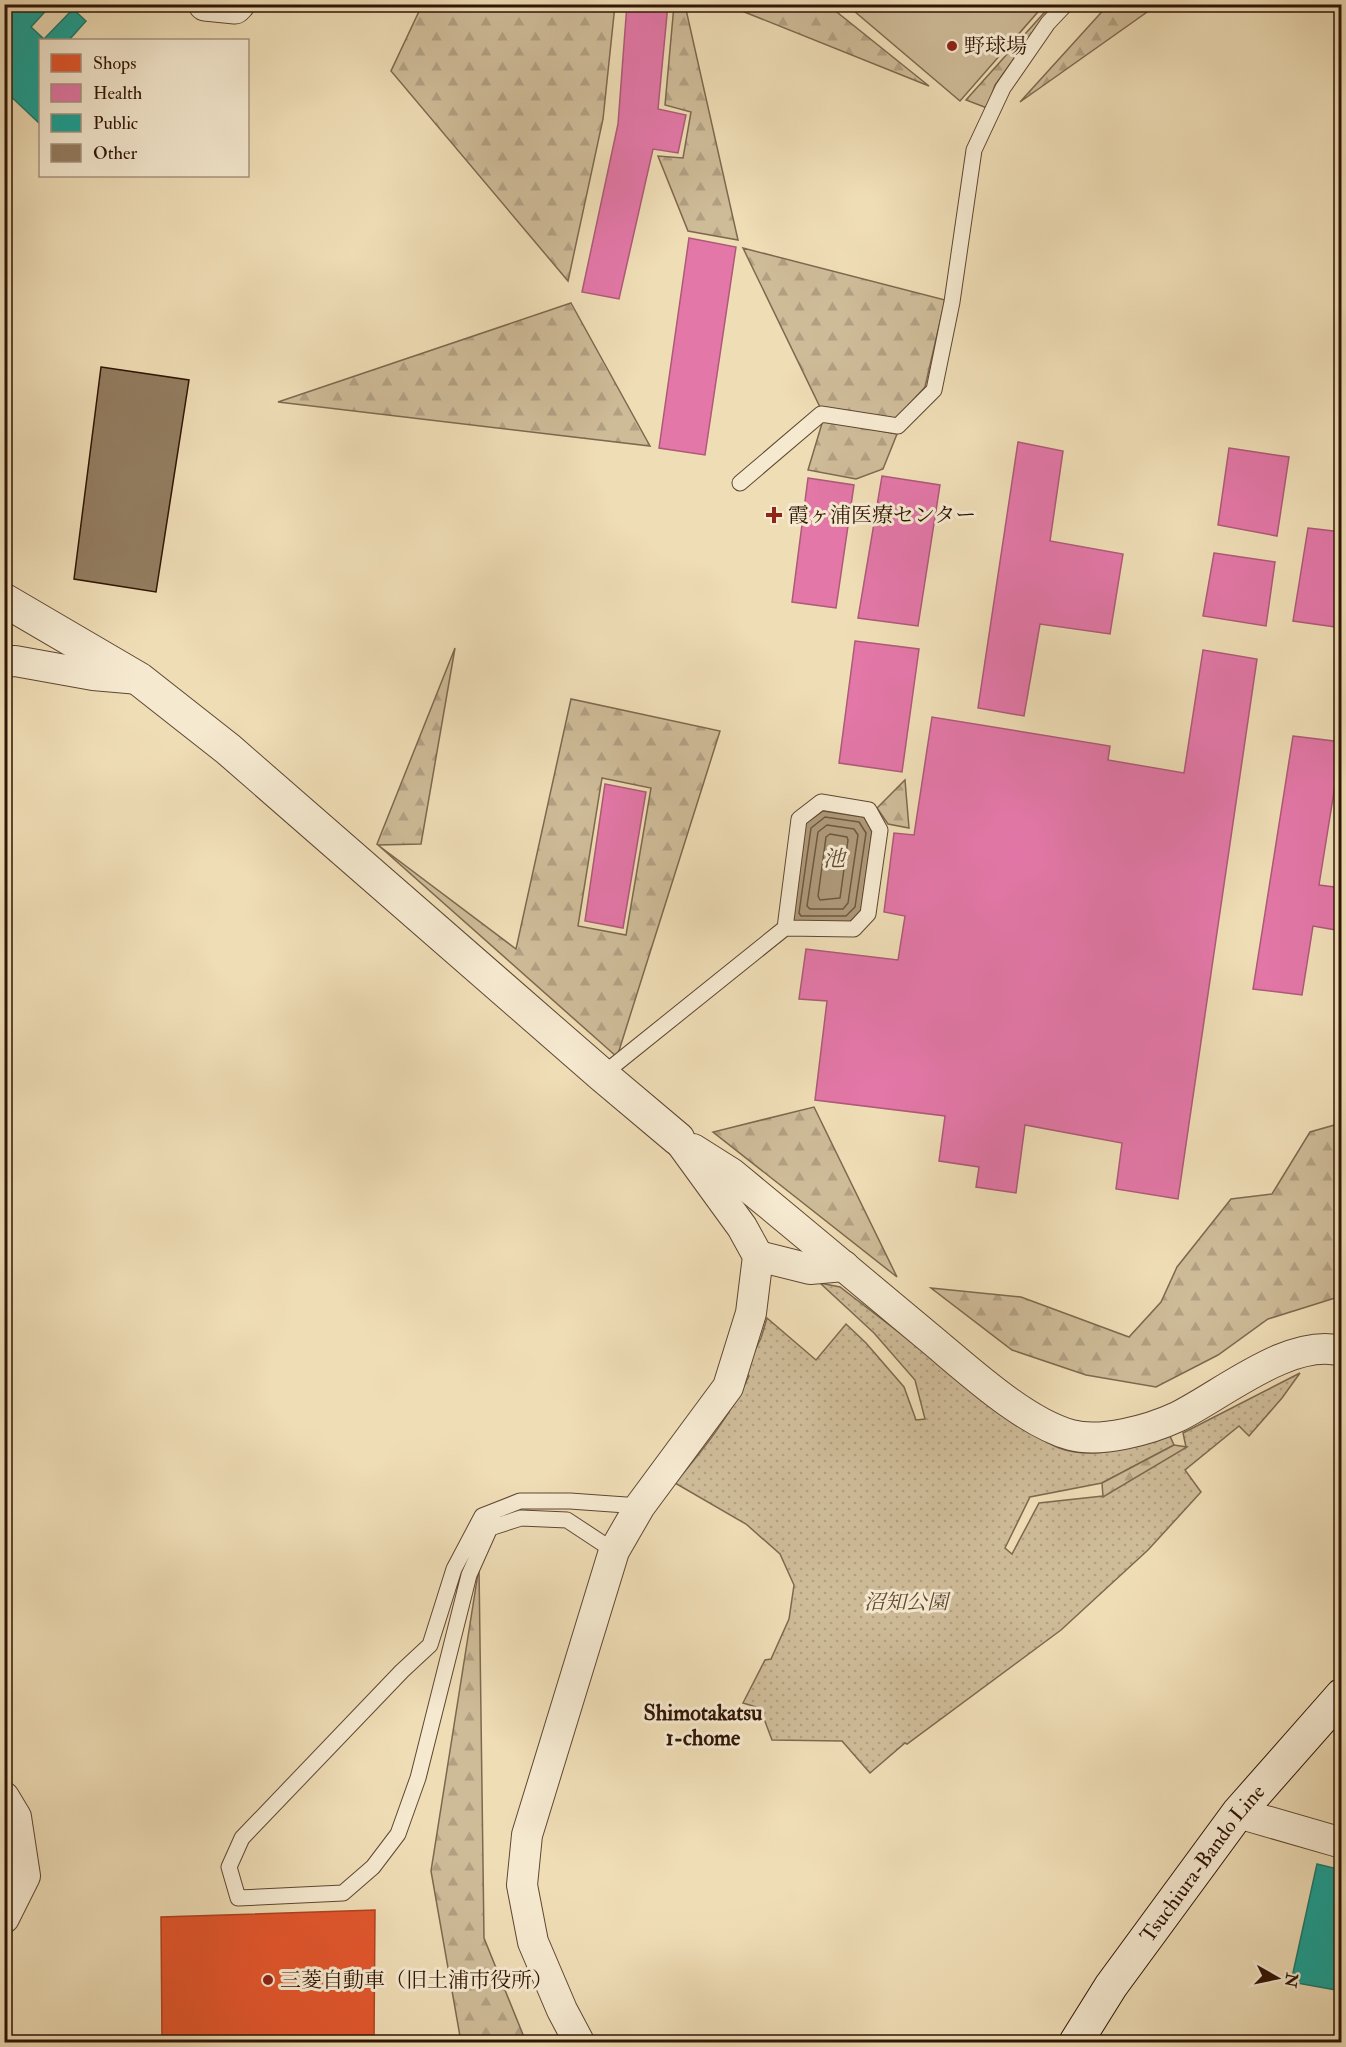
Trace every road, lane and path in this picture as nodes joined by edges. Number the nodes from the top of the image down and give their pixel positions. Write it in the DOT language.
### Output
graph roads {
  1 [pos="205,4"];
  2 [pos="238,4"];
  3 [pos="1066,4"];
  4 [pos="740,483"];
  5 [pos="4,600"];
  6 [pos="4,662"];
  7 [pos="139,679"];
  8 [pos="785,928"];
  9 [pos="602,1076"];
  10 [pos="678,1139"];
  11 [pos="758,1256"];
  12 [pos="844,1266"];
  13 [pos="1341,1352"];
  14 [pos="640,1506"];
  15 [pos="614,1551"];
  16 [pos="1341,1695"];
  17 [pos="4,1797"];
  18 [pos="1238,1813"];
  19 [pos="1341,1843"];
  20 [pos="4,1918"];
  21 [pos="579,2043"];
  22 [pos="1076,2043"];
  1 -- 2 [label="street"];
  3 -- 4 [label="lane"];
  5 -- 7 [label="street"];
  6 -- 7 [label="street"];
  7 -- 9 [label="street"];
  8 -- 8 [label="lane"];
  8 -- 9 [label="lane"];
  9 -- 10 [label="street"];
  10 -- 11 [label="street"];
  10 -- 12 [label="street"];
  11 -- 12 [label="street"];
  11 -- 14 [label="street"];
  12 -- 13 [label="street"];
  14 -- 15 [label="street"];
  14 -- 15 [label="lane"];
  15 -- 21 [label="street"];
  16 -- 18 [label="street, Tsuchiura-Bando Line"];
  17 -- 20 [label="street"];
  18 -- 19 [label="street"];
  18 -- 22 [label="street, Tsuchiura-Bando Line"];
}
